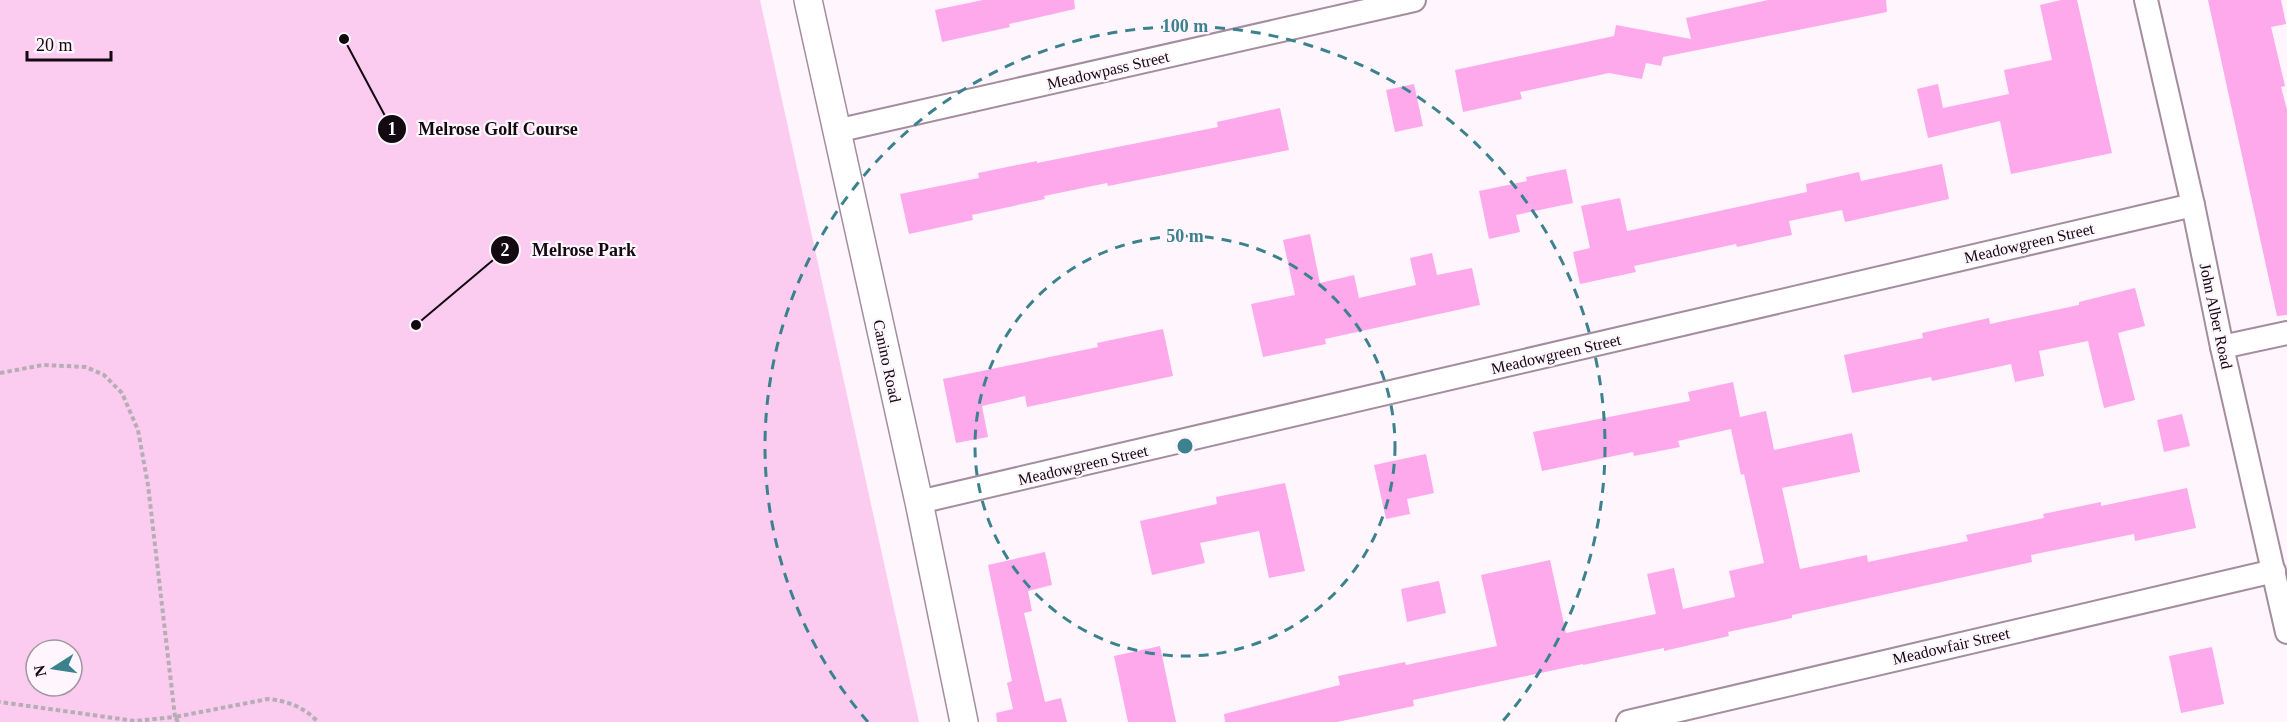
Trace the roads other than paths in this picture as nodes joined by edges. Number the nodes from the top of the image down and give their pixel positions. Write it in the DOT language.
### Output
graph roads {
  1 [pos="808,0"];
  2 [pos="1414,0"];
  3 [pos="2146,0"];
  4 [pos="836,131"];
  5 [pos="2193,205"];
  6 [pos="2287,333"];
  7 [pos="2222,347"];
  8 [pos="918,502"];
  9 [pos="2274,571"];
  10 [pos="2287,632"];
  11 [pos="964,722"];
  12 [pos="1628,722"];
  1 -- 4 [label="street, Canino Road"];
  2 -- 4 [label="street, Meadowpass Street"];
  3 -- 5 [label="street, John Alber Road"];
  4 -- 8 [label="street, Canino Road"];
  5 -- 7 [label="street, John Alber Road"];
  5 -- 8 [label="street, Meadowgreen Street"];
  6 -- 7 [label="street"];
  7 -- 9 [label="street, John Alber Road"];
  8 -- 11 [label="street, Canino Road"];
  9 -- 10 [label="street, John Alber Road"];
  9 -- 12 [label="street, Meadowfair Street"];
}
